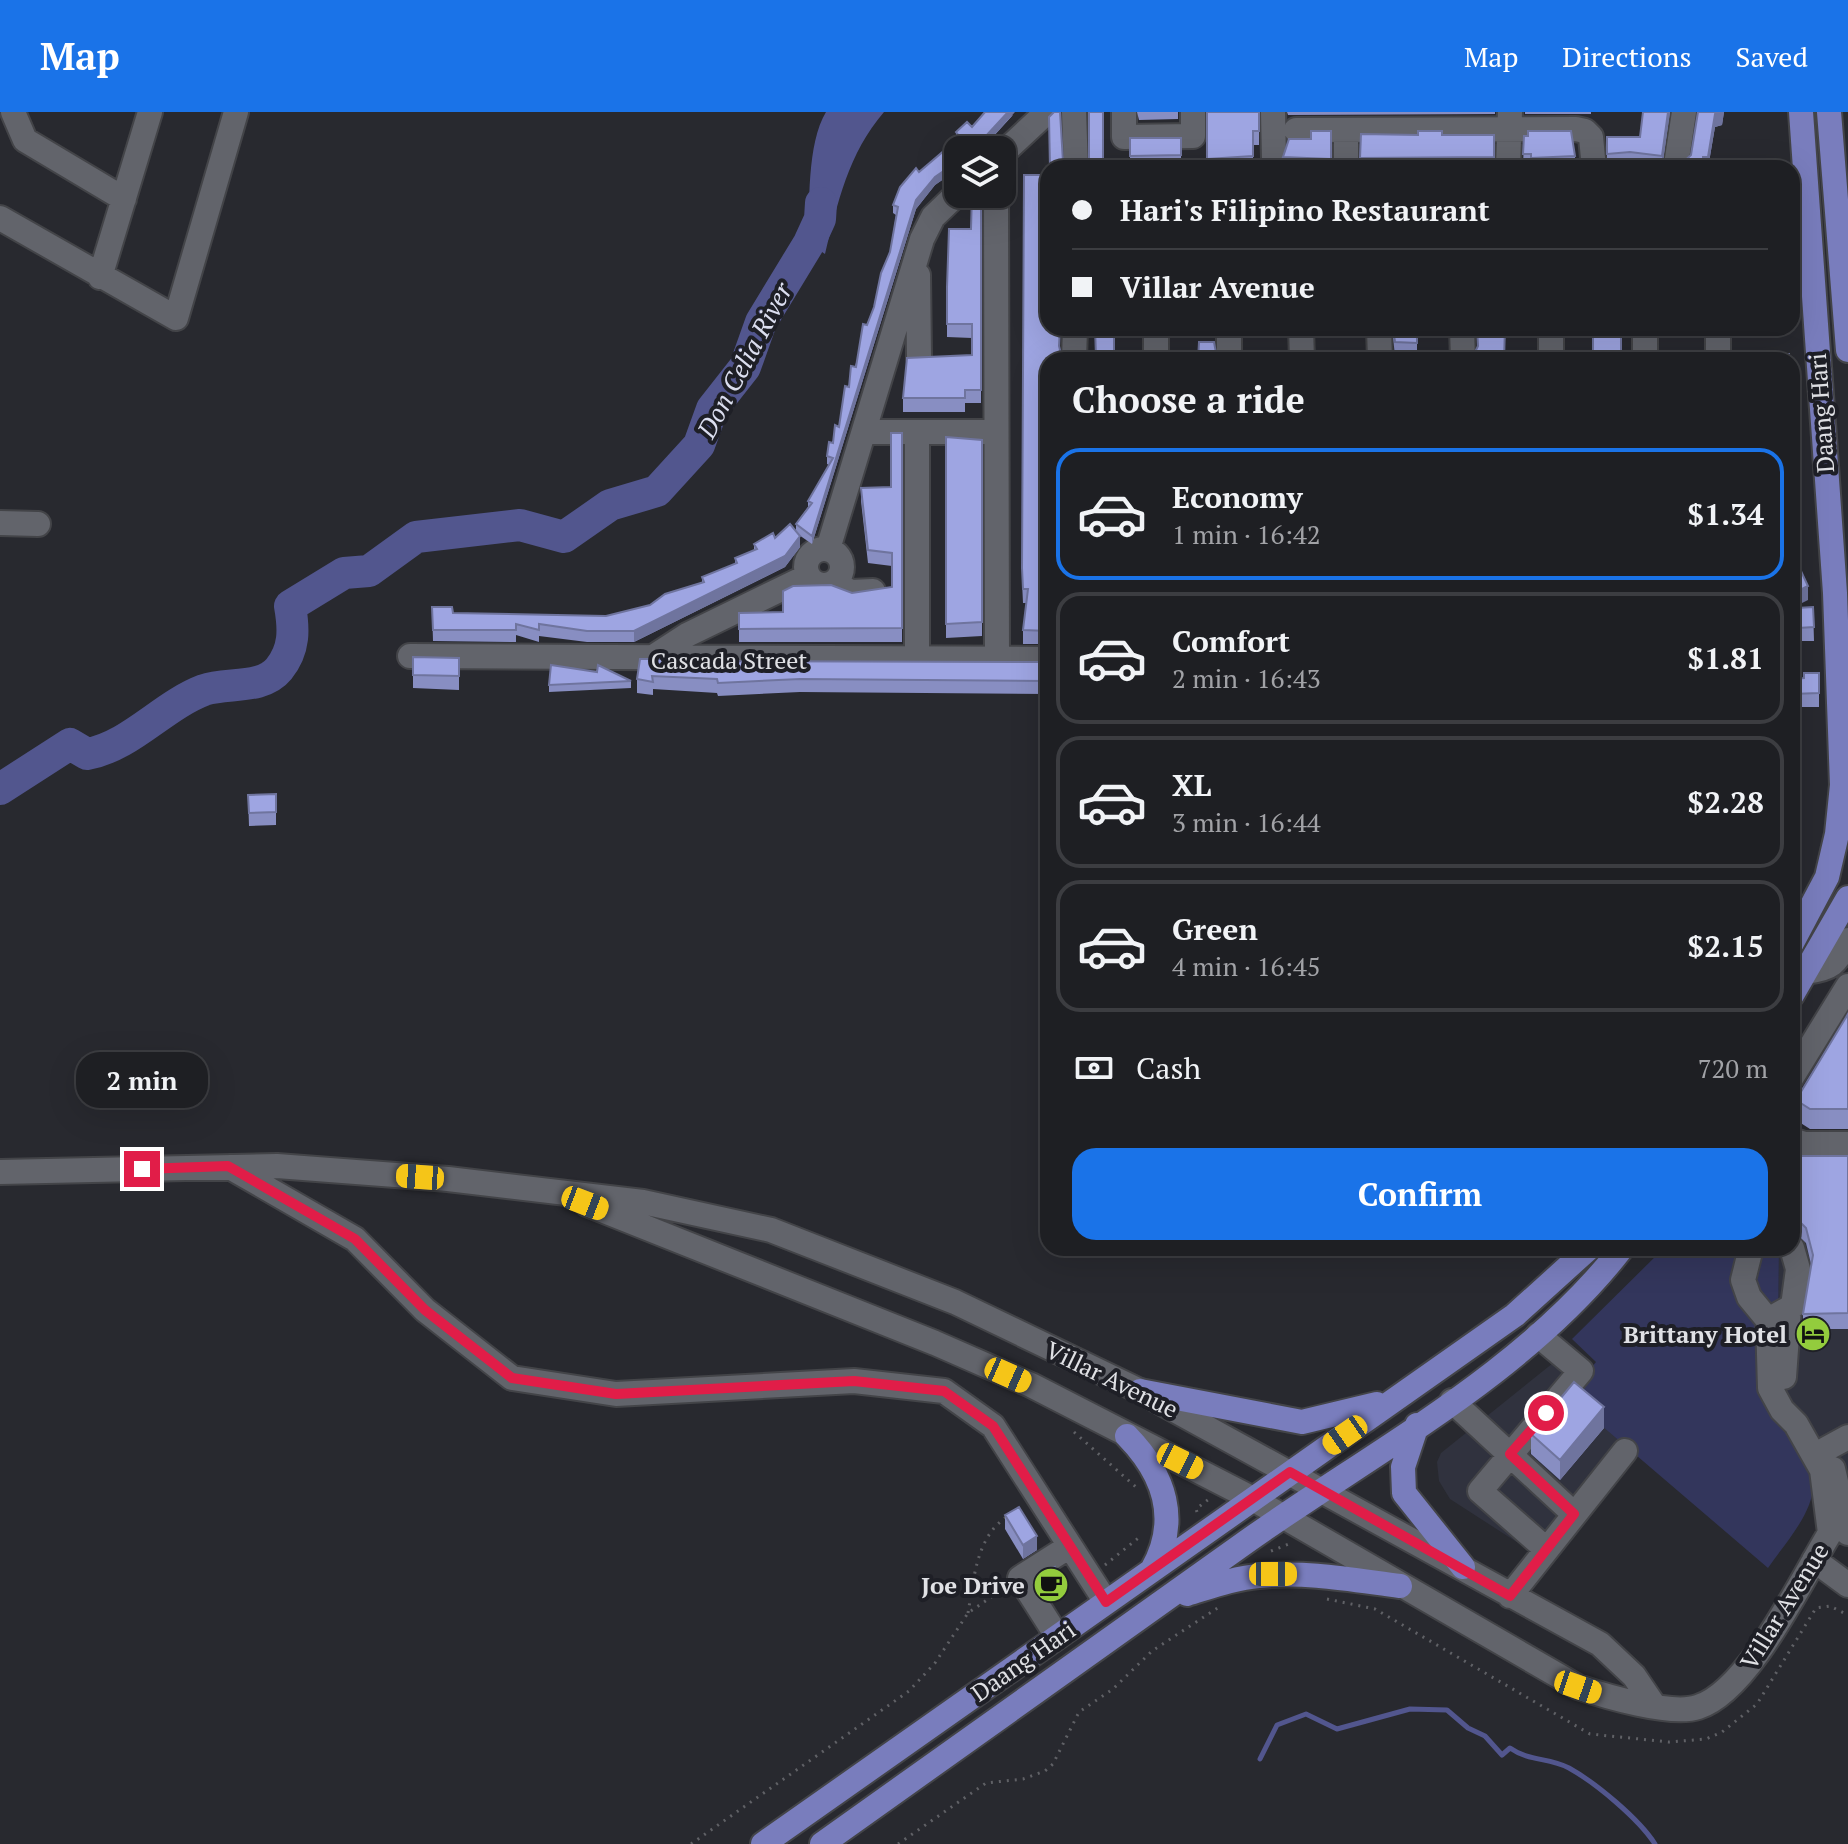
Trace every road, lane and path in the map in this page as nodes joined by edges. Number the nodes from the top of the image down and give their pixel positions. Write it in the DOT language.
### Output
graph roads {
  1 [pos="13,112"];
  2 [pos="150,112"];
  3 [pos="1047,112"];
  4 [pos="1074,112"];
  5 [pos="1124,112"];
  6 [pos="1193,112"];
  7 [pos="1273,112"];
  8 [pos="1684,112"];
  9 [pos="1801,112"];
  10 [pos="1829,112"];
  11 [pos="231,113"];
  12 [pos="1510,120"];
  13 [pos="1296,130"];
  14 [pos="1346,130"];
  15 [pos="1016,141"];
  16 [pos="1593,158"];
  17 [pos="1274,159"];
  18 [pos="1076,160"];
  19 [pos="1346,160"];
  20 [pos="1508,160"];
  21 [pos="1677,160"];
  22 [pos="124,199"];
  23 [pos="944,206"];
  24 [pos="996,208"];
  25 [pos="0,218"];
  26 [pos="918,254"];
  27 [pos="1844,271"];
  28 [pos="100,277"];
  29 [pos="1844,317"];
  30 [pos="1814,320"];
  31 [pos="1848,350"];
  32 [pos="947,356"];
  33 [pos="886,357"];
  34 [pos="919,357"];
  35 [pos="865,432"];
  36 [pos="917,432"];
  37 [pos="996,432"];
  38 [pos="0,523"];
  39 [pos="38,524"];
  40 [pos="828,549"];
  41 [pos="808,576"];
  42 [pos="834,583"];
  43 [pos="873,591"];
  44 [pos="410,656"];
  45 [pos="650,659"];
  46 [pos="1040,659"];
  47 [pos="997,660"];
  48 [pos="917,661"];
  49 [pos="1845,795"];
  50 [pos="1848,898"];
  51 [pos="1800,928"];
  52 [pos="1848,940"];
  53 [pos="1806,972"];
  54 [pos="1800,982"];
  55 [pos="1848,986"];
  56 [pos="1800,1064"];
  57 [pos="1800,1143"];
  58 [pos="1848,1144"];
  59 [pos="228,1166"];
  60 [pos="0,1172"];
  61 [pos="559,1193"];
  62 [pos="1580,1256"];
  63 [pos="1616,1256"];
  64 [pos="1749,1256"];
  65 [pos="1794,1256"];
  66 [pos="1778,1314"];
  67 [pos="1538,1335"];
  68 [pos="1140,1391"];
  69 [pos="1398,1398"];
  70 [pos="1452,1401"];
  71 [pos="1417,1425"];
  72 [pos="1073,1430"];
  73 [pos="1127,1436"];
  74 [pos="1848,1437"];
  75 [pos="1625,1451"];
  76 [pos="1510,1454"];
  77 [pos="1835,1457"];
  78 [pos="1290,1472"];
  79 [pos="1321,1490"];
  80 [pos="1144,1494"];
  81 [pos="1039,1497"];
  82 [pos="1209,1499"];
  83 [pos="1253,1499"];
  84 [pos="1574,1514"];
  85 [pos="1199,1517"];
  86 [pos="1283,1517"];
  87 [pos="1146,1532"];
  88 [pos="1842,1537"];
  89 [pos="1289,1544"];
  90 [pos="1070,1546"];
  91 [pos="1546,1549"];
  92 [pos="1263,1550"];
  93 [pos="1814,1560"];
  94 [pos="1463,1567"];
  95 [pos="1151,1572"];
  96 [pos="1089,1576"];
  97 [pos="1020,1578"];
  98 [pos="1848,1585"];
  99 [pos="1400,1586"];
  100 [pos="1510,1596"];
  101 [pos="1324,1598"];
  102 [pos="1169,1599"];
  103 [pos="1106,1602"];
  104 [pos="1229,1602"];
  105 [pos="968,1613"];
  106 [pos="1848,1615"];
  107 [pos="1057,1636"];
  108 [pos="1653,1704"];
  109 [pos="691,1844"];
  110 [pos="763,1844"];
  111 [pos="822,1844"];
  112 [pos="898,1844"];
  1 -- 22 [label="street"];
  2 -- 22 [label="street"];
  3 -- 15 [label="street"];
  4 -- 18 [label="street"];
  5 -- 6 [label="street"];
  7 -- 17 [label="street"];
  8 -- 21 [label="street"];
  9 -- 30 [label="main road, Daang Hari"];
  10 -- 27 [label="main road, Daang Hari"];
  11 -- 28 [label="street"];
  12 -- 14 [label="street"];
  12 -- 16 [label="street"];
  12 -- 20 [label="street"];
  13 -- 14 [label="street"];
  14 -- 19 [label="street"];
  22 -- 28 [label="street"];
  23 -- 26 [label="street"];
  24 -- 37 [label="street"];
  25 -- 28 [label="street"];
  26 -- 33 [label="street"];
  26 -- 34 [label="street"];
  27 -- 29 [label="main road, Daang Hari"];
  29 -- 30 [label="main road"];
  29 -- 31 [label="main road, Daang Hari"];
  30 -- 49 [label="main road, Daang Hari"];
  32 -- 34 [label="street"];
  33 -- 34 [label="street"];
  33 -- 35 [label="street"];
  35 -- 36 [label="street"];
  35 -- 40 [label="street"];
  36 -- 37 [label="street"];
  36 -- 48 [label="street"];
  37 -- 47 [label="street"];
  38 -- 39 [label="street"];
  40 -- 41 [label="street"];
  40 -- 42 [label="street"];
  41 -- 42 [label="street"];
  41 -- 45 [label="street"];
  42 -- 43 [label="street"];
  44 -- 45 [label="street, Cascada Street"];
  45 -- 48 [label="street, Cascada Street"];
  46 -- 47 [label="street, Cascada Street"];
  47 -- 48 [label="street, Cascada Street"];
  49 -- 51 [label="main road, Daang Hari"];
  50 -- 53 [label="main road"];
  52 -- 53 [label="street"];
  53 -- 54 [label="main road"];
  55 -- 56 [label="street"];
  57 -- 58 [label="street"];
  59 -- 60 [label="street, Villar Avenue"];
  59 -- 61 [label="street, Villar Avenue"];
  59 -- 81 [label="street"];
  61 -- 68 [label="street, Villar Avenue"];
  61 -- 73 [label="street, Villar Avenue"];
  62 -- 69 [label="main road, Daang Hari"];
  63 -- 67 [label="main road, Daang Hari"];
  64 -- 66 [label="street"];
  65 -- 66 [label="street"];
  66 -- 77 [label="street"];
  66 -- 88 [label="street"];
  67 -- 70 [label="main road, Daang Hari"];
  67 -- 76 [label="street"];
  68 -- 69 [label="main road"];
  68 -- 78 [label="street, Villar Avenue"];
  69 -- 78 [label="main road, Daang Hari"];
  70 -- 71 [label="main road, Daang Hari"];
  70 -- 76 [label="street"];
  71 -- 79 [label="main road, Daang Hari"];
  71 -- 94 [label="main road"];
  72 -- 80 [label="path"];
  73 -- 83 [label="street, Villar Avenue"];
  73 -- 95 [label="main road"];
  74 -- 77 [label="street"];
  75 -- 84 [label="street"];
  76 -- 84 [label="street"];
  76 -- 91 [label="street"];
  77 -- 88 [label="street"];
  78 -- 79 [label="street, Villar Avenue"];
  78 -- 83 [label="main road, Daang Hari"];
  79 -- 86 [label="main road, Daang Hari"];
  79 -- 94 [label="street, Villar Avenue"];
  81 -- 90 [label="street"];
  81 -- 105 [label="path"];
  82 -- 85 [label="path"];
  83 -- 86 [label="street, Villar Avenue"];
  83 -- 95 [label="main road, Daang Hari"];
  84 -- 91 [label="street"];
  86 -- 99 [label="street, Villar Avenue"];
  86 -- 102 [label="main road, Daang Hari"];
  87 -- 96 [label="path"];
  88 -- 93 [label="street, Villar Avenue"];
  89 -- 92 [label="path"];
  90 -- 96 [label="street"];
  90 -- 97 [label="street"];
  91 -- 100 [label="street"];
  93 -- 98 [label="street"];
  93 -- 108 [label="street, Villar Avenue"];
  94 -- 100 [label="street, Villar Avenue"];
  95 -- 103 [label="main road, Daang Hari"];
  96 -- 103 [label="street"];
  97 -- 105 [label="path"];
  97 -- 107 [label="street"];
  99 -- 102 [label="main road"];
  99 -- 108 [label="street, Villar Avenue"];
  100 -- 108 [label="street, Villar Avenue"];
  101 -- 106 [label="path"];
  102 -- 111 [label="main road, Daang Hari"];
  103 -- 107 [label="main road, Daang Hari"];
  104 -- 112 [label="path"];
  105 -- 109 [label="path"];
  107 -- 110 [label="main road, Daang Hari"];
}
